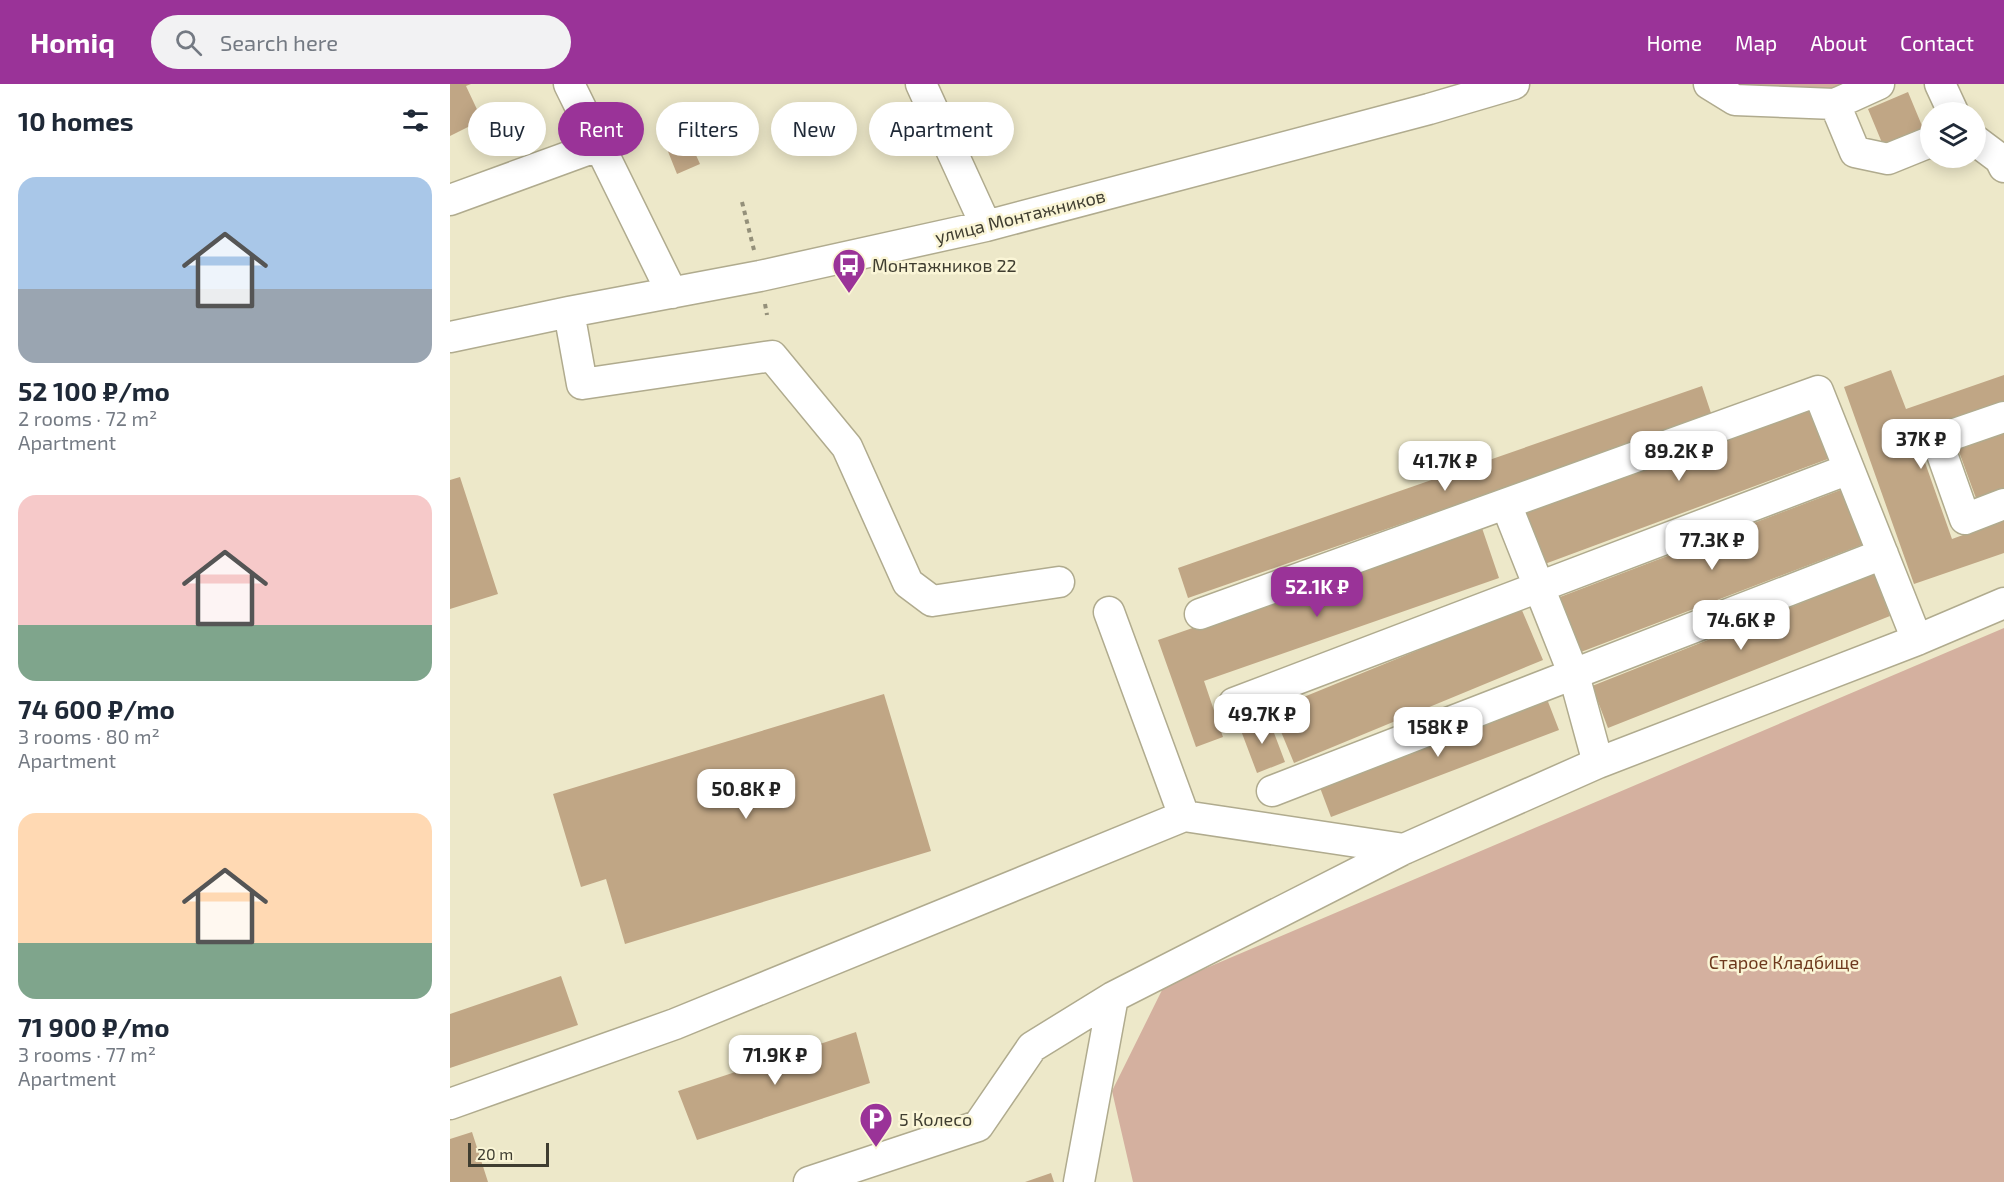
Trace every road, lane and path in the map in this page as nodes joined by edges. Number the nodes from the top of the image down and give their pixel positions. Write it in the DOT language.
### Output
graph roads {
  1 [pos="569,84"];
  2 [pos="921,84"];
  3 [pos="1514,84"];
  4 [pos="1709,84"];
  5 [pos="1879,84"];
  6 [pos="1940,84"];
  7 [pos="577,102"];
  8 [pos="1948,102"];
  9 [pos="1834,104"];
  10 [pos="1920,146"];
  11 [pos="1986,148"];
  12 [pos="571,156"];
  13 [pos="603,156"];
  14 [pos="2004,167"];
  15 [pos="450,200"];
  16 [pos="986,226"];
  17 [pos="672,293"];
  18 [pos="569,312"];
  19 [pos="450,337"];
  20 [pos="2004,417"];
  21 [pos="1849,469"];
  22 [pos="1506,504"];
  23 [pos="2004,504"];
  24 [pos="1883,554"];
  25 [pos="1059,582"];
  26 [pos="1539,587"];
  27 [pos="2004,603"];
  28 [pos="1109,612"];
  29 [pos="1200,614"];
  30 [pos="1917,640"];
  31 [pos="1574,675"];
  32 [pos="1234,703"];
  33 [pos="1598,763"];
  34 [pos="1272,791"];
  35 [pos="1184,816"];
  36 [pos="1404,849"];
  37 [pos="1113,997"];
  38 [pos="450,1104"];
  39 [pos="809,1182"];
  40 [pos="1079,1182"];
  1 -- 7 [label="street"];
  2 -- 16 [label="street"];
  3 -- 16 [label="street, улица Монтажников"];
  4 -- 9 [label="street"];
  5 -- 9 [label="street"];
  6 -- 8 [label="street"];
  9 -- 10 [label="street"];
  11 -- 14 [label="street"];
  12 -- 15 [label="street"];
  13 -- 17 [label="street"];
  16 -- 17 [label="street, улица Монтажников"];
  17 -- 18 [label="street, улица Монтажников"];
  18 -- 19 [label="street, улица Монтажников"];
  18 -- 25 [label="street"];
  20 -- 23 [label="street"];
  21 -- 22 [label="street"];
  21 -- 24 [label="street"];
  21 -- 26 [label="street"];
  22 -- 26 [label="street"];
  22 -- 29 [label="street"];
  24 -- 30 [label="street"];
  24 -- 31 [label="street"];
  26 -- 31 [label="street"];
  26 -- 32 [label="street"];
  27 -- 30 [label="street"];
  28 -- 35 [label="street"];
  30 -- 33 [label="street"];
  31 -- 33 [label="street"];
  31 -- 34 [label="street"];
  33 -- 36 [label="street"];
  35 -- 36 [label="street"];
  35 -- 38 [label="street"];
  36 -- 37 [label="street"];
  37 -- 39 [label="street"];
  37 -- 40 [label="street"];
}
